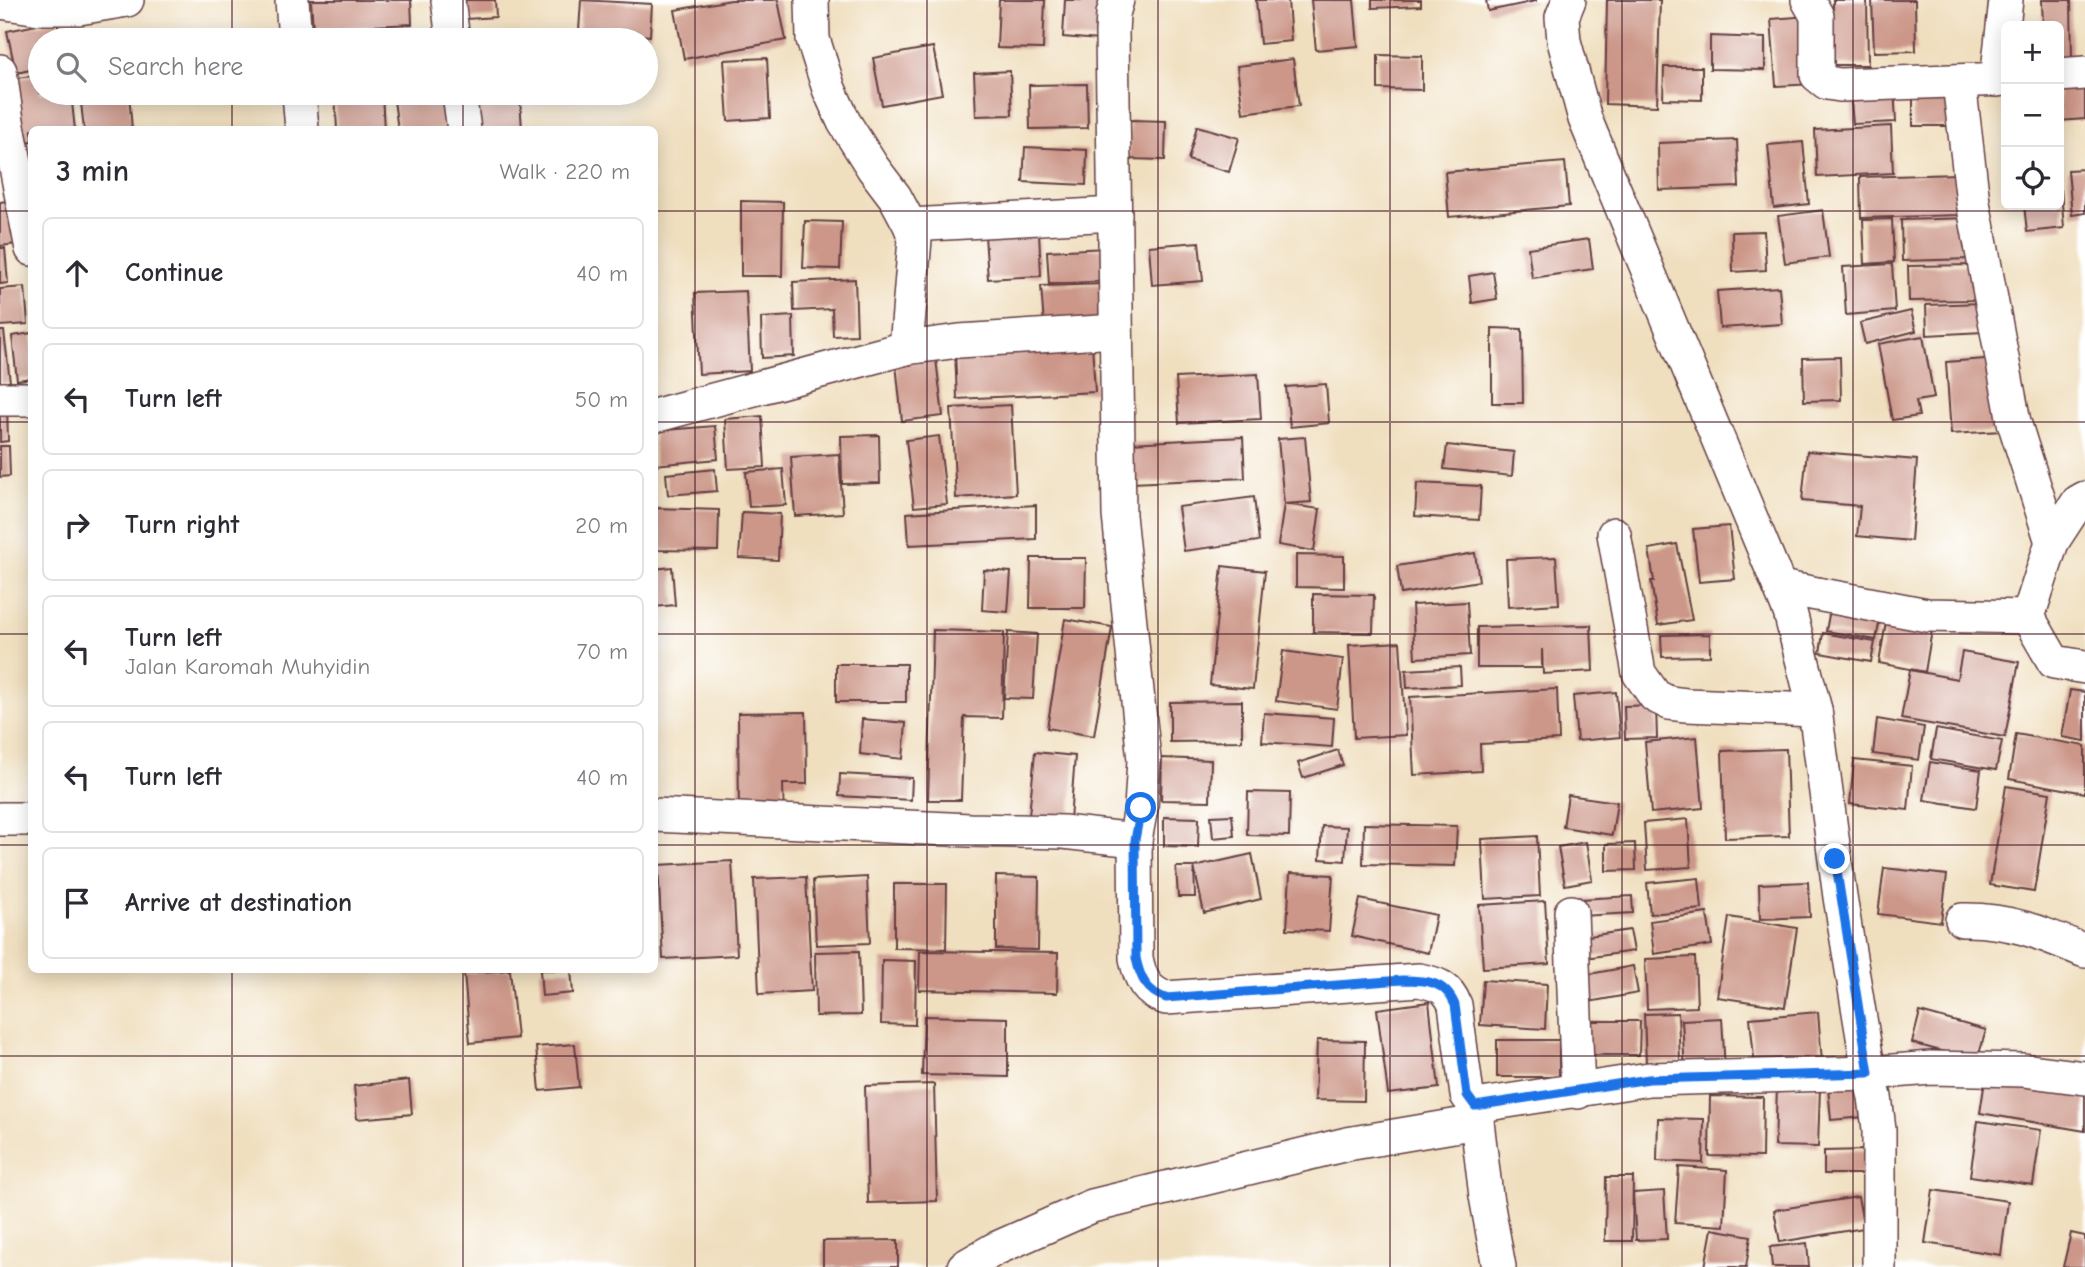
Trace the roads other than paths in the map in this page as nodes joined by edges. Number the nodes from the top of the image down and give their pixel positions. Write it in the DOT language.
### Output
graph roads {
  1 [pos="127,0"];
  2 [pos="292,0"];
  3 [pos="448,0"];
  4 [pos="812,0"];
  5 [pos="1117,0"];
  6 [pos="1569,0"];
  7 [pos="1808,0"];
  8 [pos="2006,0"];
  9 [pos="0,2"];
  10 [pos="2005,21"];
  11 [pos="294,28"];
  12 [pos="452,28"];
  13 [pos="0,71"];
  14 [pos="2085,72"];
  15 [pos="2064,74"];
  16 [pos="2001,80"];
  17 [pos="1959,82"];
  18 [pos="300,105"];
  19 [pos="461,105"];
  20 [pos="302,126"];
  21 [pos="463,126"];
  22 [pos="1115,214"];
  23 [pos="910,225"];
  24 [pos="28,229"];
  25 [pos="1116,331"];
  26 [pos="906,348"];
  27 [pos="0,398"];
  28 [pos="28,399"];
  29 [pos="658,415"];
  30 [pos="2085,498"];
  31 [pos="1614,534"];
  32 [pos="2052,542"];
  33 [pos="1780,587"];
  34 [pos="2028,617"];
  35 [pos="2085,667"];
  36 [pos="1815,709"];
  37 [pos="658,815"];
  38 [pos="0,818"];
  39 [pos="28,819"];
  40 [pos="1135,840"];
  41 [pos="1571,912"];
  42 [pos="1962,920"];
  43 [pos="2085,951"];
  44 [pos="1869,1073"];
  45 [pos="2085,1078"];
  46 [pos="1578,1092"];
  47 [pos="1476,1114"];
  48 [pos="964,1267"];
  49 [pos="1499,1267"];
  50 [pos="1879,1267"];
  1 -- 9 [label="street"];
  2 -- 11 [label="street"];
  3 -- 12 [label="street"];
  4 -- 23 [label="street"];
  5 -- 22 [label="street"];
  6 -- 33 [label="street"];
  7 -- 17 [label="street"];
  8 -- 10 [label="street"];
  13 -- 24 [label="street"];
  14 -- 15 [label="street"];
  16 -- 17 [label="street"];
  17 -- 32 [label="street"];
  18 -- 20 [label="street"];
  19 -- 21 [label="street"];
  22 -- 23 [label="street"];
  22 -- 25 [label="street"];
  23 -- 26 [label="street"];
  25 -- 26 [label="street"];
  25 -- 40 [label="street"];
  26 -- 29 [label="street"];
  27 -- 28 [label="street"];
  30 -- 32 [label="street"];
  31 -- 36 [label="street"];
  32 -- 34 [label="street"];
  33 -- 34 [label="street"];
  33 -- 36 [label="street"];
  34 -- 35 [label="street"];
  36 -- 44 [label="street"];
  37 -- 40 [label="street"];
  38 -- 39 [label="street"];
  40 -- 47 [label="street"];
  41 -- 46 [label="street"];
  42 -- 43 [label="street"];
  44 -- 45 [label="street"];
  44 -- 46 [label="street"];
  44 -- 50 [label="street"];
  46 -- 47 [label="street"];
  47 -- 48 [label="street"];
  47 -- 49 [label="street"];
}
